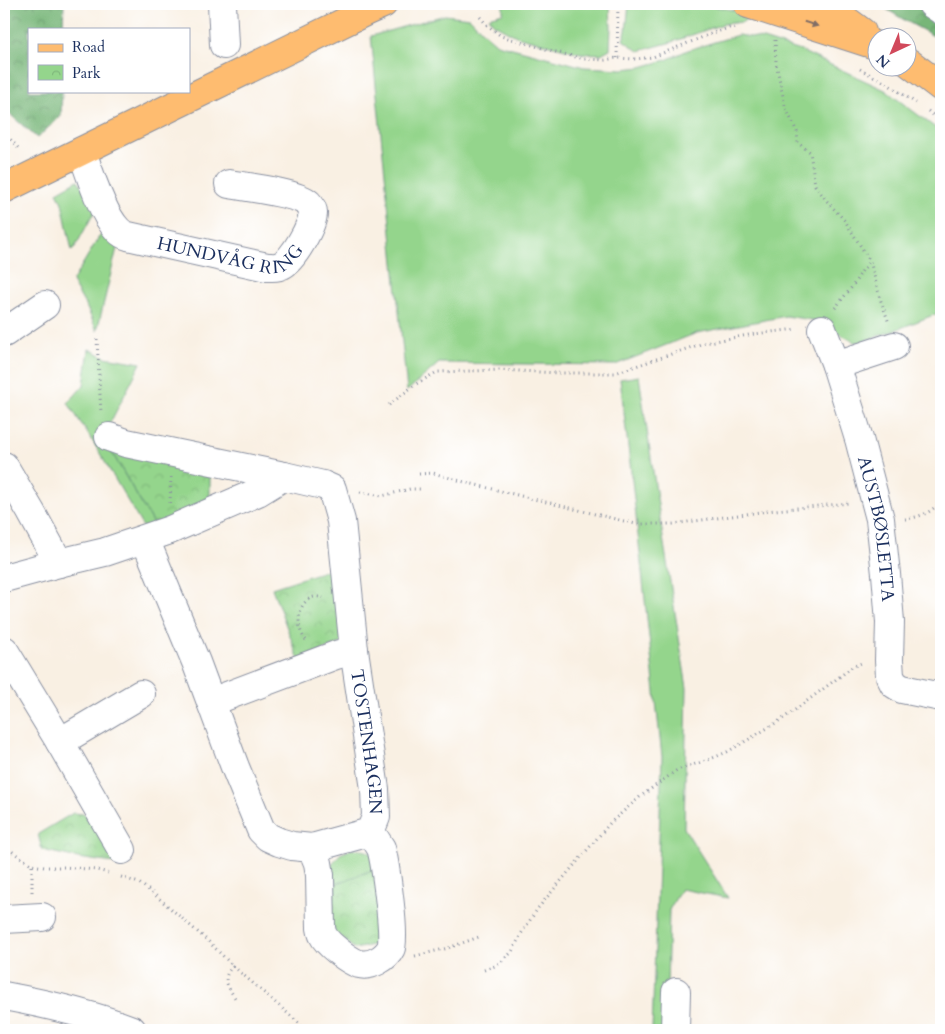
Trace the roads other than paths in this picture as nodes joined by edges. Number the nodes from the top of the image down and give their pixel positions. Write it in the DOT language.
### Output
graph roads {
  1 [pos="222,4"];
  2 [pos="819,4"];
  3 [pos="932,4"];
  4 [pos="378,5"];
  5 [pos="941,10"];
  6 [pos="745,16"];
  7 [pos="868,37"];
  8 [pos="868,43"];
  9 [pos="224,45"];
  10 [pos="918,70"];
  11 [pos="941,87"];
  12 [pos="71,156"];
  13 [pos="229,184"];
  14 [pos="10,186"];
  15 [pos="45,306"];
  16 [pos="822,329"];
  17 [pos="4,333"];
  18 [pos="894,346"];
  19 [pos="836,365"];
  20 [pos="109,437"];
  21 [pos="4,466"];
  22 [pos="284,476"];
  23 [pos="145,539"];
  24 [pos="59,563"];
  25 [pos="4,578"];
  26 [pos="354,650"];
  27 [pos="4,651"];
  28 [pos="141,694"];
  29 [pos="941,697"];
  30 [pos="211,702"];
  31 [pos="60,742"];
  32 [pos="370,832"];
  33 [pos="312,848"];
  34 [pos="117,866"];
  35 [pos="42,917"];
  36 [pos="4,919"];
  37 [pos="676,992"];
  38 [pos="4,996"];
  39 [pos="132,1030"];
  40 [pos="674,1030"];
  1 -- 9 [label="street"];
  2 -- 7 [label="main road"];
  3 -- 5 [label="street"];
  4 -- 12 [label="main road"];
  6 -- 8 [label="main road, one-way"];
  10 -- 11 [label="main road"];
  12 -- 13 [label="street, HUNDVÅG RING"];
  12 -- 14 [label="main road"];
  15 -- 17 [label="street"];
  16 -- 19 [label="street, AUSTBØSLETTA"];
  18 -- 19 [label="street"];
  19 -- 29 [label="street, AUSTBØSLETTA"];
  20 -- 22 [label="street"];
  21 -- 24 [label="street"];
  22 -- 23 [label="street"];
  22 -- 26 [label="street, TOSTENHAGEN"];
  23 -- 24 [label="street"];
  23 -- 30 [label="street, TOSTENHAGEN"];
  24 -- 25 [label="street"];
  26 -- 30 [label="street, TOSTENHAGEN"];
  26 -- 32 [label="street, TOSTENHAGEN"];
  27 -- 31 [label="street"];
  28 -- 31 [label="street"];
  30 -- 33 [label="street, TOSTENHAGEN"];
  31 -- 34 [label="street"];
  32 -- 33 [label="street, TOSTENHAGEN"];
  32 -- 33 [label="street, TOSTENHAGEN"];
  35 -- 36 [label="street"];
  37 -- 40 [label="street"];
  38 -- 39 [label="street"];
}
